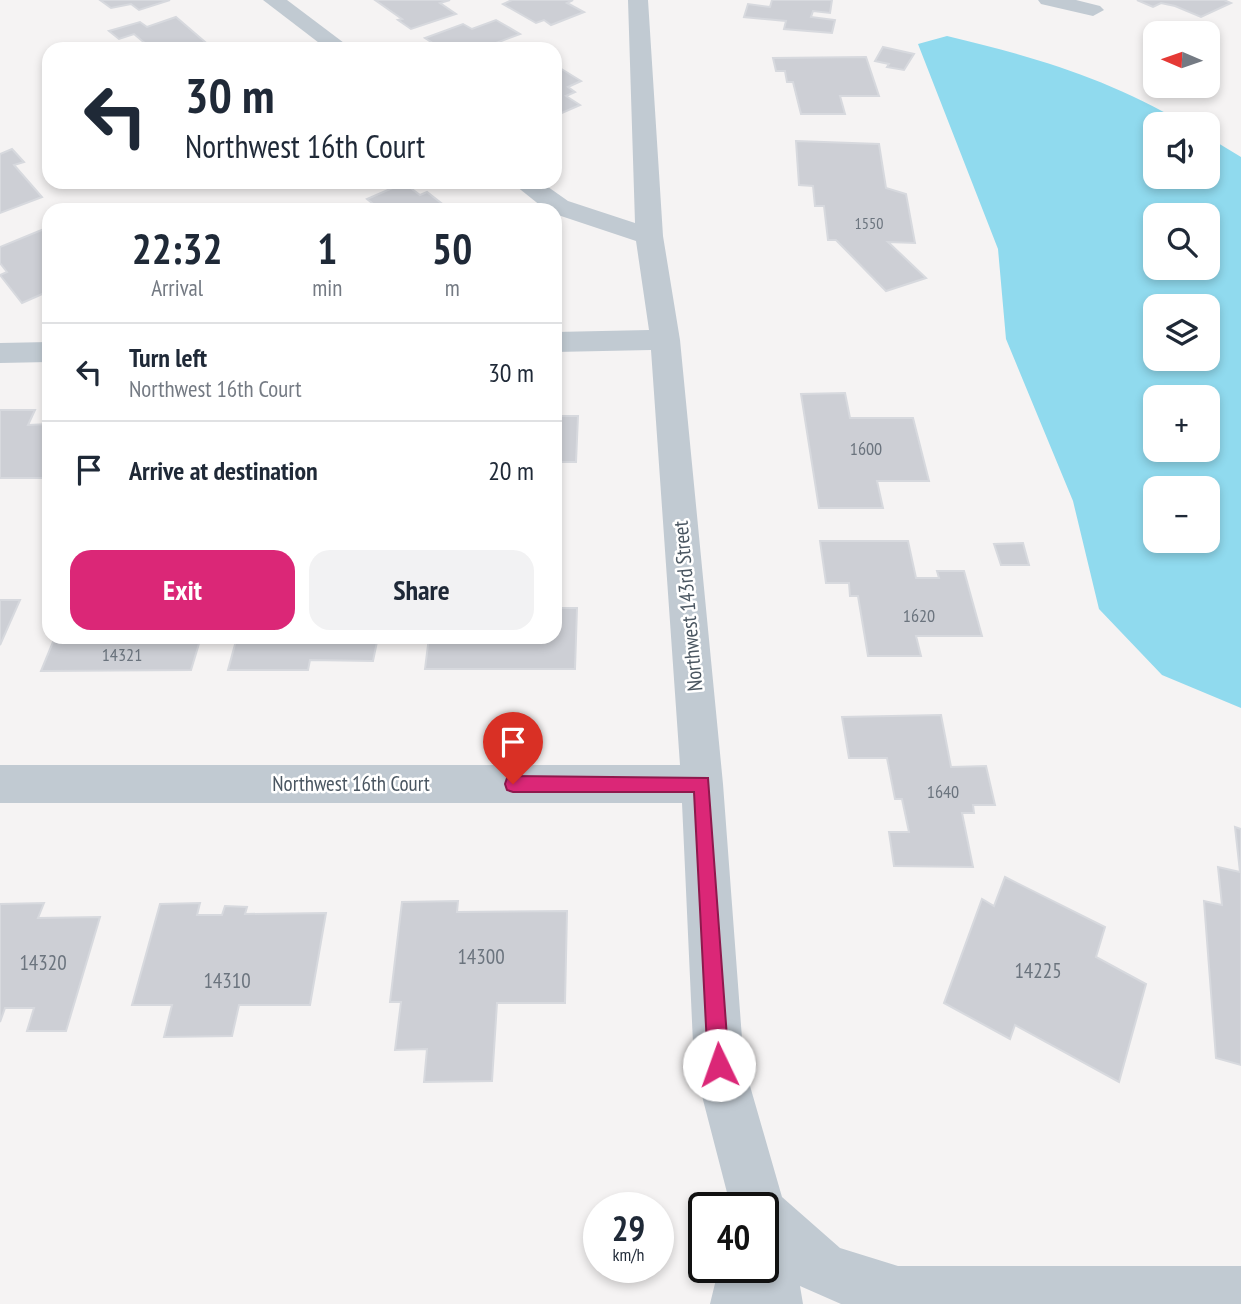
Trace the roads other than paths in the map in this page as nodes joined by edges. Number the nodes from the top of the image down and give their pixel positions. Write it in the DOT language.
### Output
graph roads {
  1 [pos="273,0"];
  2 [pos="638,0"];
  3 [pos="1048,0"];
  4 [pos="1093,10"];
  5 [pos="331,42"];
  6 [pos="533,189"];
  7 [pos="552,203"];
  8 [pos="562,209"];
  9 [pos="649,236"];
  10 [pos="666,340"];
  11 [pos="562,342"];
  12 [pos="42,352"];
  13 [pos="0,353"];
  14 [pos="0,784"];
  15 [pos="702,784"];
  16 [pos="754,1192"];
  17 [pos="779,1230"];
  18 [pos="743,1283"];
  19 [pos="772,1283"];
  20 [pos="1241,1294"];
  21 [pos="738,1304"];
  22 [pos="775,1304"];
  1 -- 5 [label="street"];
  2 -- 9 [label="street, Northwest 143rd Street"];
  3 -- 4 [label="street"];
  6 -- 7 [label="street"];
  8 -- 9 [label="street"];
  9 -- 10 [label="street, Northwest 143rd Street"];
  10 -- 11 [label="street"];
  10 -- 15 [label="street, Northwest 143rd Street"];
  12 -- 13 [label="street"];
  14 -- 15 [label="street, Northwest 16th Court"];
  15 -- 16 [label="street, Northwest 143rd Street"];
  17 -- 20 [label="street"];
  18 -- 21 [label="street"];
  19 -- 22 [label="street"];
}
